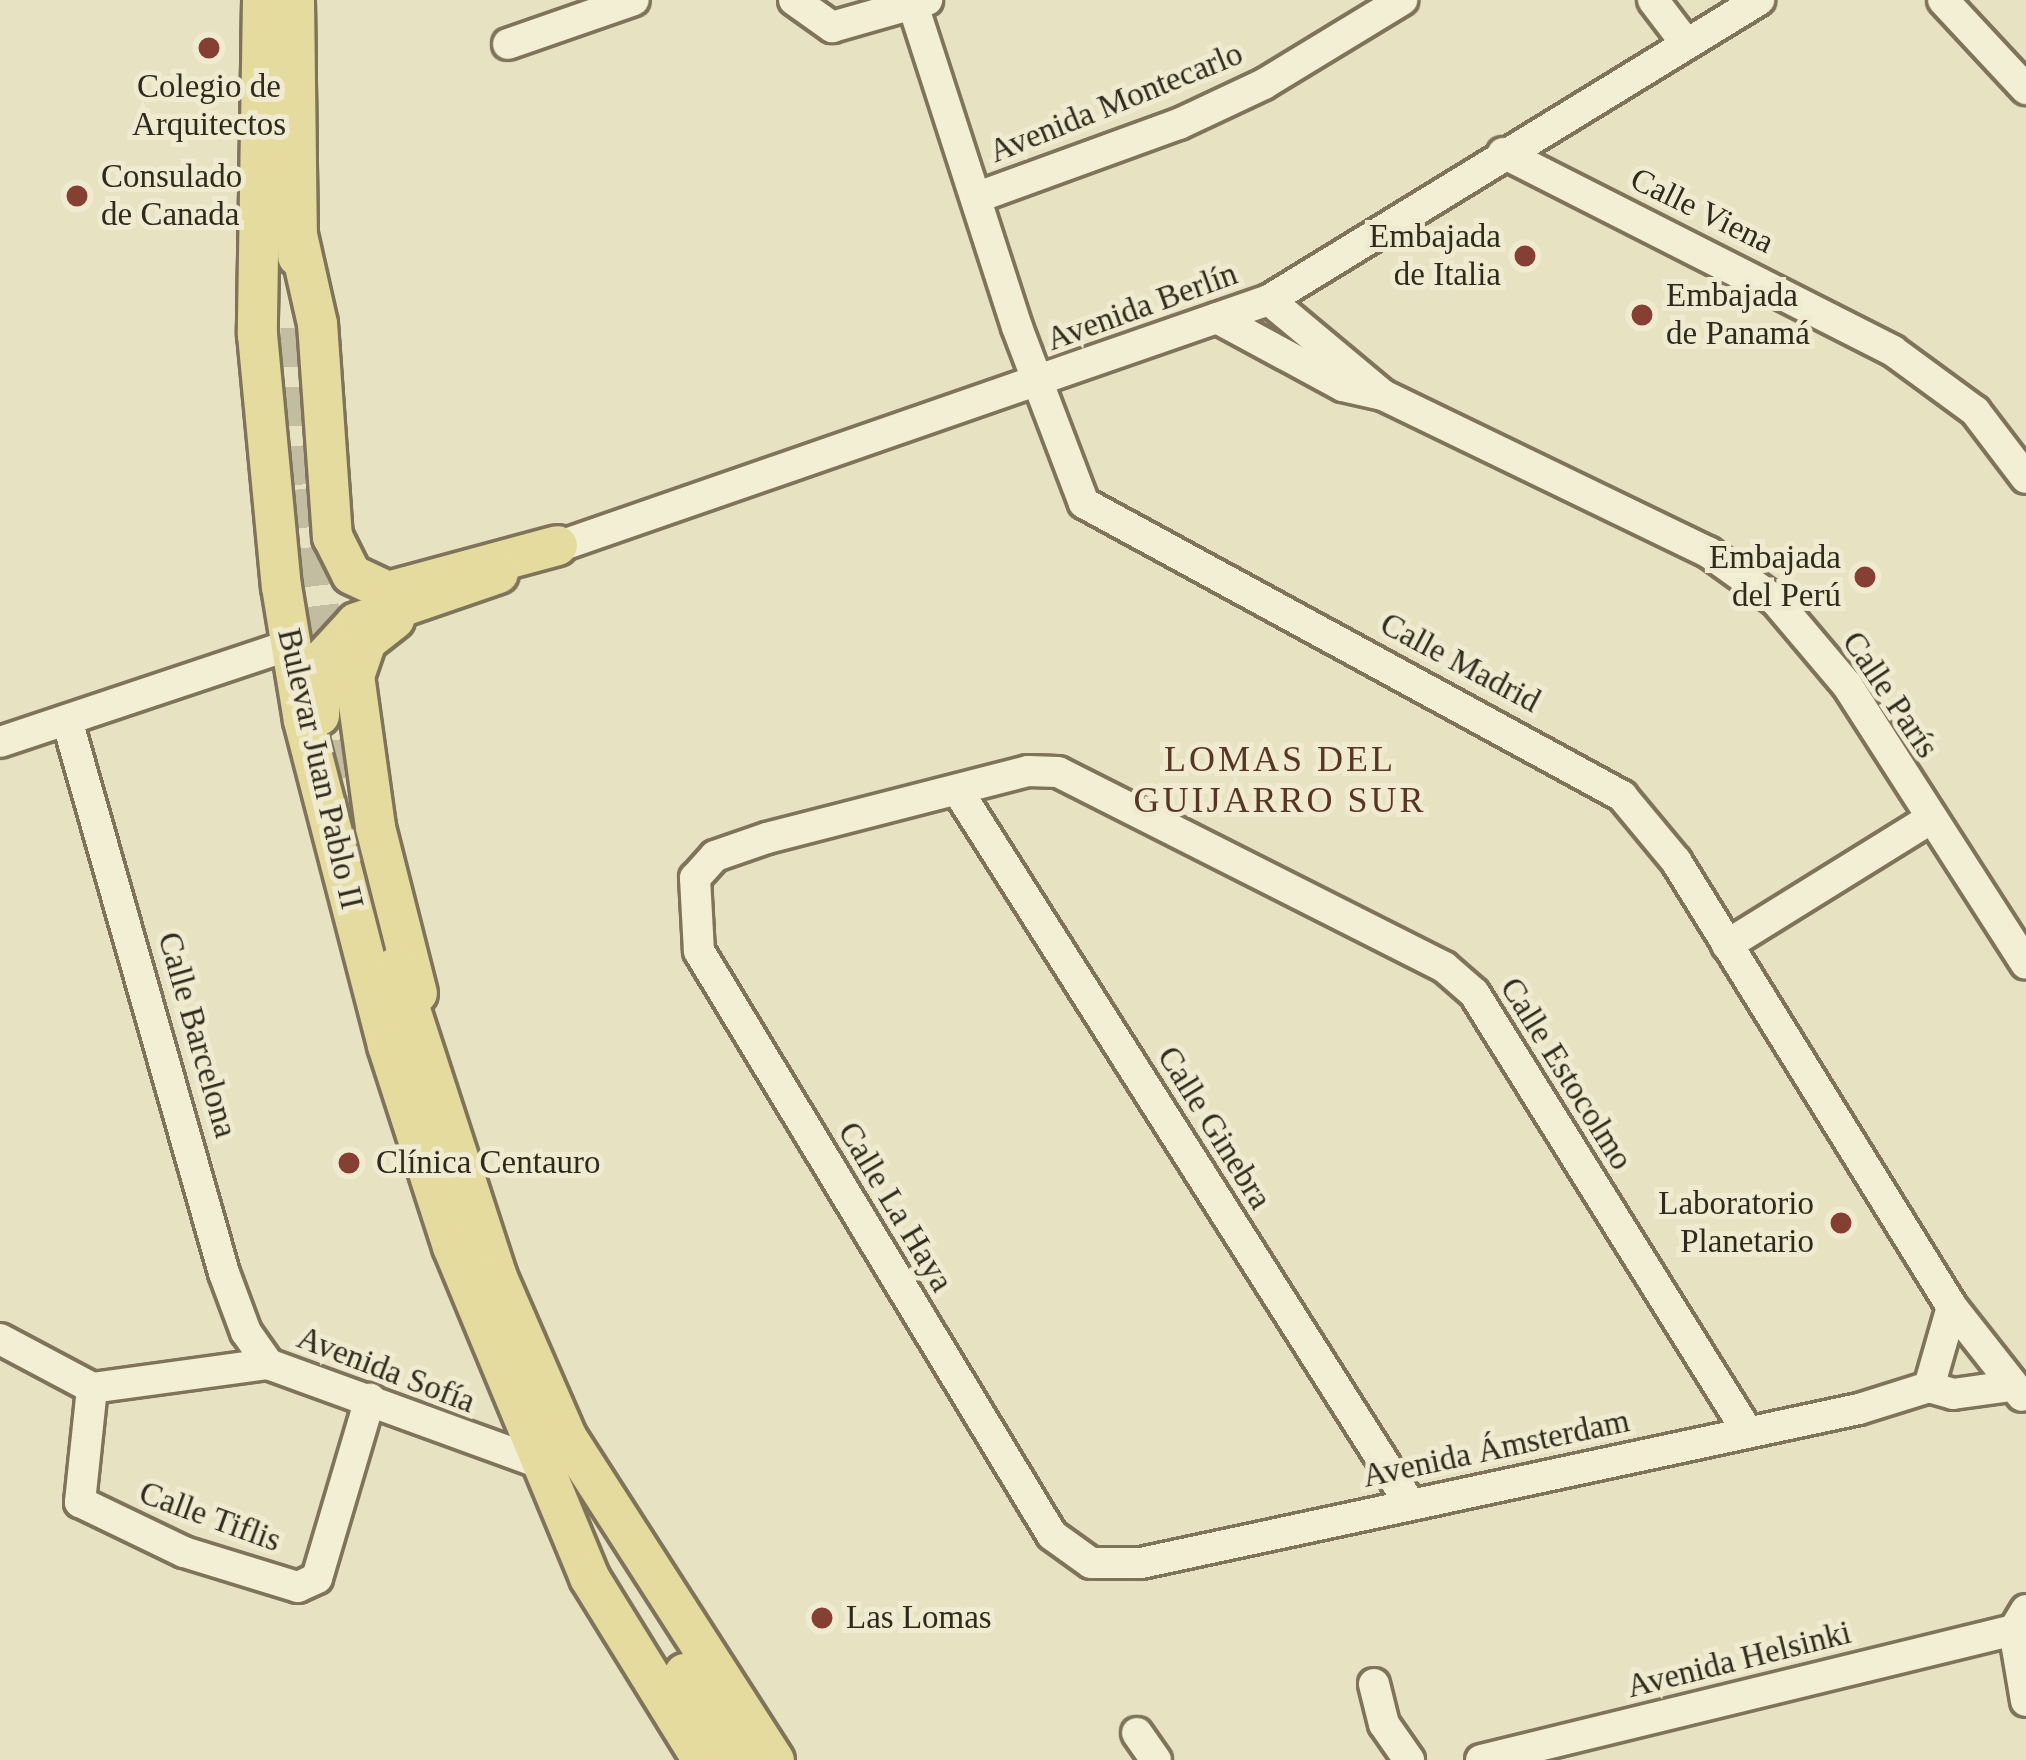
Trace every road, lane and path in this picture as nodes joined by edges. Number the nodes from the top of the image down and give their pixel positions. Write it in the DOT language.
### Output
graph roads {
  1 [pos="262,0"];
  2 [pos="293,0"];
  3 [pos="634,0"];
  4 [pos="794,0"];
  5 [pos="1402,0"];
  6 [pos="1653,0"];
  7 [pos="1760,0"];
  8 [pos="1943,0"];
  9 [pos="920,2"];
  10 [pos="1685,42"];
  11 [pos="508,44"];
  12 [pos="2026,88"];
  13 [pos="1504,153"];
  14 [pos="977,196"];
  15 [pos="296,230"];
  16 [pos="1269,300"];
  17 [pos="299,315"];
  18 [pos="1217,318"];
  19 [pos="1036,382"];
  20 [pos="1383,395"];
  21 [pos="2026,478"];
  22 [pos="557,545"];
  23 [pos="498,572"];
  24 [pos="290,646"];
  25 [pos="67,720"];
  26 [pos="0,742"];
  27 [pos="958,791"];
  28 [pos="1930,819"];
  29 [pos="695,878"];
  30 [pos="2017,931"];
  31 [pos="1727,945"];
  32 [pos="2026,964"];
  33 [pos="396,966"];
  34 [pos="429,1081"];
  35 [pos="432,1186"];
  36 [pos="1952,1307"];
  37 [pos="0,1339"];
  38 [pos="268,1364"];
  39 [pos="1929,1387"];
  40 [pos="92,1388"];
  41 [pos="2019,1393"];
  42 [pos="370,1399"];
  43 [pos="1748,1431"];
  44 [pos="555,1450"];
  45 [pos="1410,1504"];
  46 [pos="1077,1557"];
  47 [pos="2020,1620"];
  48 [pos="1374,1684"];
  49 [pos="2026,1701"];
  50 [pos="1137,1733"];
  51 [pos="707,1759"];
  52 [pos="739,1760"];
  53 [pos="774,1760"];
  54 [pos="1156,1760"];
  55 [pos="1409,1760"];
  56 [pos="1481,1760"];
  1 -- 24 [label="main road, Bulevar Juan Pablo II"];
  2 -- 15 [label="main road"];
  3 -- 11 [label="street"];
  4 -- 9 [label="street"];
  5 -- 14 [label="street, Avenida Montecarlo"];
  6 -- 10 [label="street"];
  7 -- 10 [label="street, Avenida Berlín"];
  8 -- 12 [label="street"];
  9 -- 14 [label="street, Calle Madrid"];
  10 -- 13 [label="street, Avenida Berlín"];
  13 -- 16 [label="street, Avenida Berlín"];
  13 -- 21 [label="street, Calle Viena"];
  14 -- 19 [label="street, Calle Madrid"];
  15 -- 17 [label="main road"];
  15 -- 22 [label="main road"];
  16 -- 18 [label="street, Avenida Berlín"];
  16 -- 20 [label="street, Calle París"];
  18 -- 19 [label="street, Avenida Berlín"];
  18 -- 20 [label="street, Calle París"];
  19 -- 22 [label="street, Avenida Berlín"];
  19 -- 31 [label="street, Calle Madrid"];
  20 -- 28 [label="street, Calle París"];
  22 -- 23 [label="street, Avenida Berlín"];
  23 -- 34 [label="main road"];
  23 -- 35 [label="main road"];
  24 -- 25 [label="street"];
  24 -- 35 [label="main road, Bulevar Juan Pablo II"];
  25 -- 26 [label="street"];
  25 -- 38 [label="street, Calle Barcelona"];
  27 -- 29 [label="street, Calle Estocolmo"];
  27 -- 43 [label="street, Calle Estocolmo"];
  27 -- 45 [label="street, Calle Ginebra"];
  28 -- 30 [label="street, Calle París"];
  28 -- 31 [label="street"];
  29 -- 46 [label="street, Calle La Haya"];
  30 -- 32 [label="street, Calle París"];
  31 -- 36 [label="street, Calle Madrid"];
  33 -- 34 [label="main road, Bulevar Juan Pablo II"];
  34 -- 44 [label="main road, Bulevar Juan Pablo II"];
  35 -- 44 [label="main road, Bulevar Juan Pablo II"];
  36 -- 39 [label="street"];
  36 -- 41 [label="street, Calle Madrid"];
  37 -- 40 [label="street"];
  38 -- 40 [label="street, Avenida Sofía"];
  38 -- 42 [label="street, Avenida Sofía"];
  39 -- 41 [label="street, Avenida Ámsterdam"];
  39 -- 43 [label="street, Avenida Ámsterdam"];
  40 -- 42 [label="street, Calle Tiflis"];
  42 -- 44 [label="street, Avenida Sofía"];
  43 -- 45 [label="street, Avenida Ámsterdam"];
  44 -- 51 [label="main road, Bulevar Juan Pablo II"];
  44 -- 52 [label="main road, Bulevar Juan Pablo II"];
  44 -- 53 [label="main road, Bulevar Juan Pablo II"];
  45 -- 46 [label="street, Avenida Ámsterdam"];
  47 -- 49 [label="street"];
  47 -- 56 [label="street, Avenida Helsinki"];
  48 -- 55 [label="street"];
  50 -- 54 [label="street"];
}
